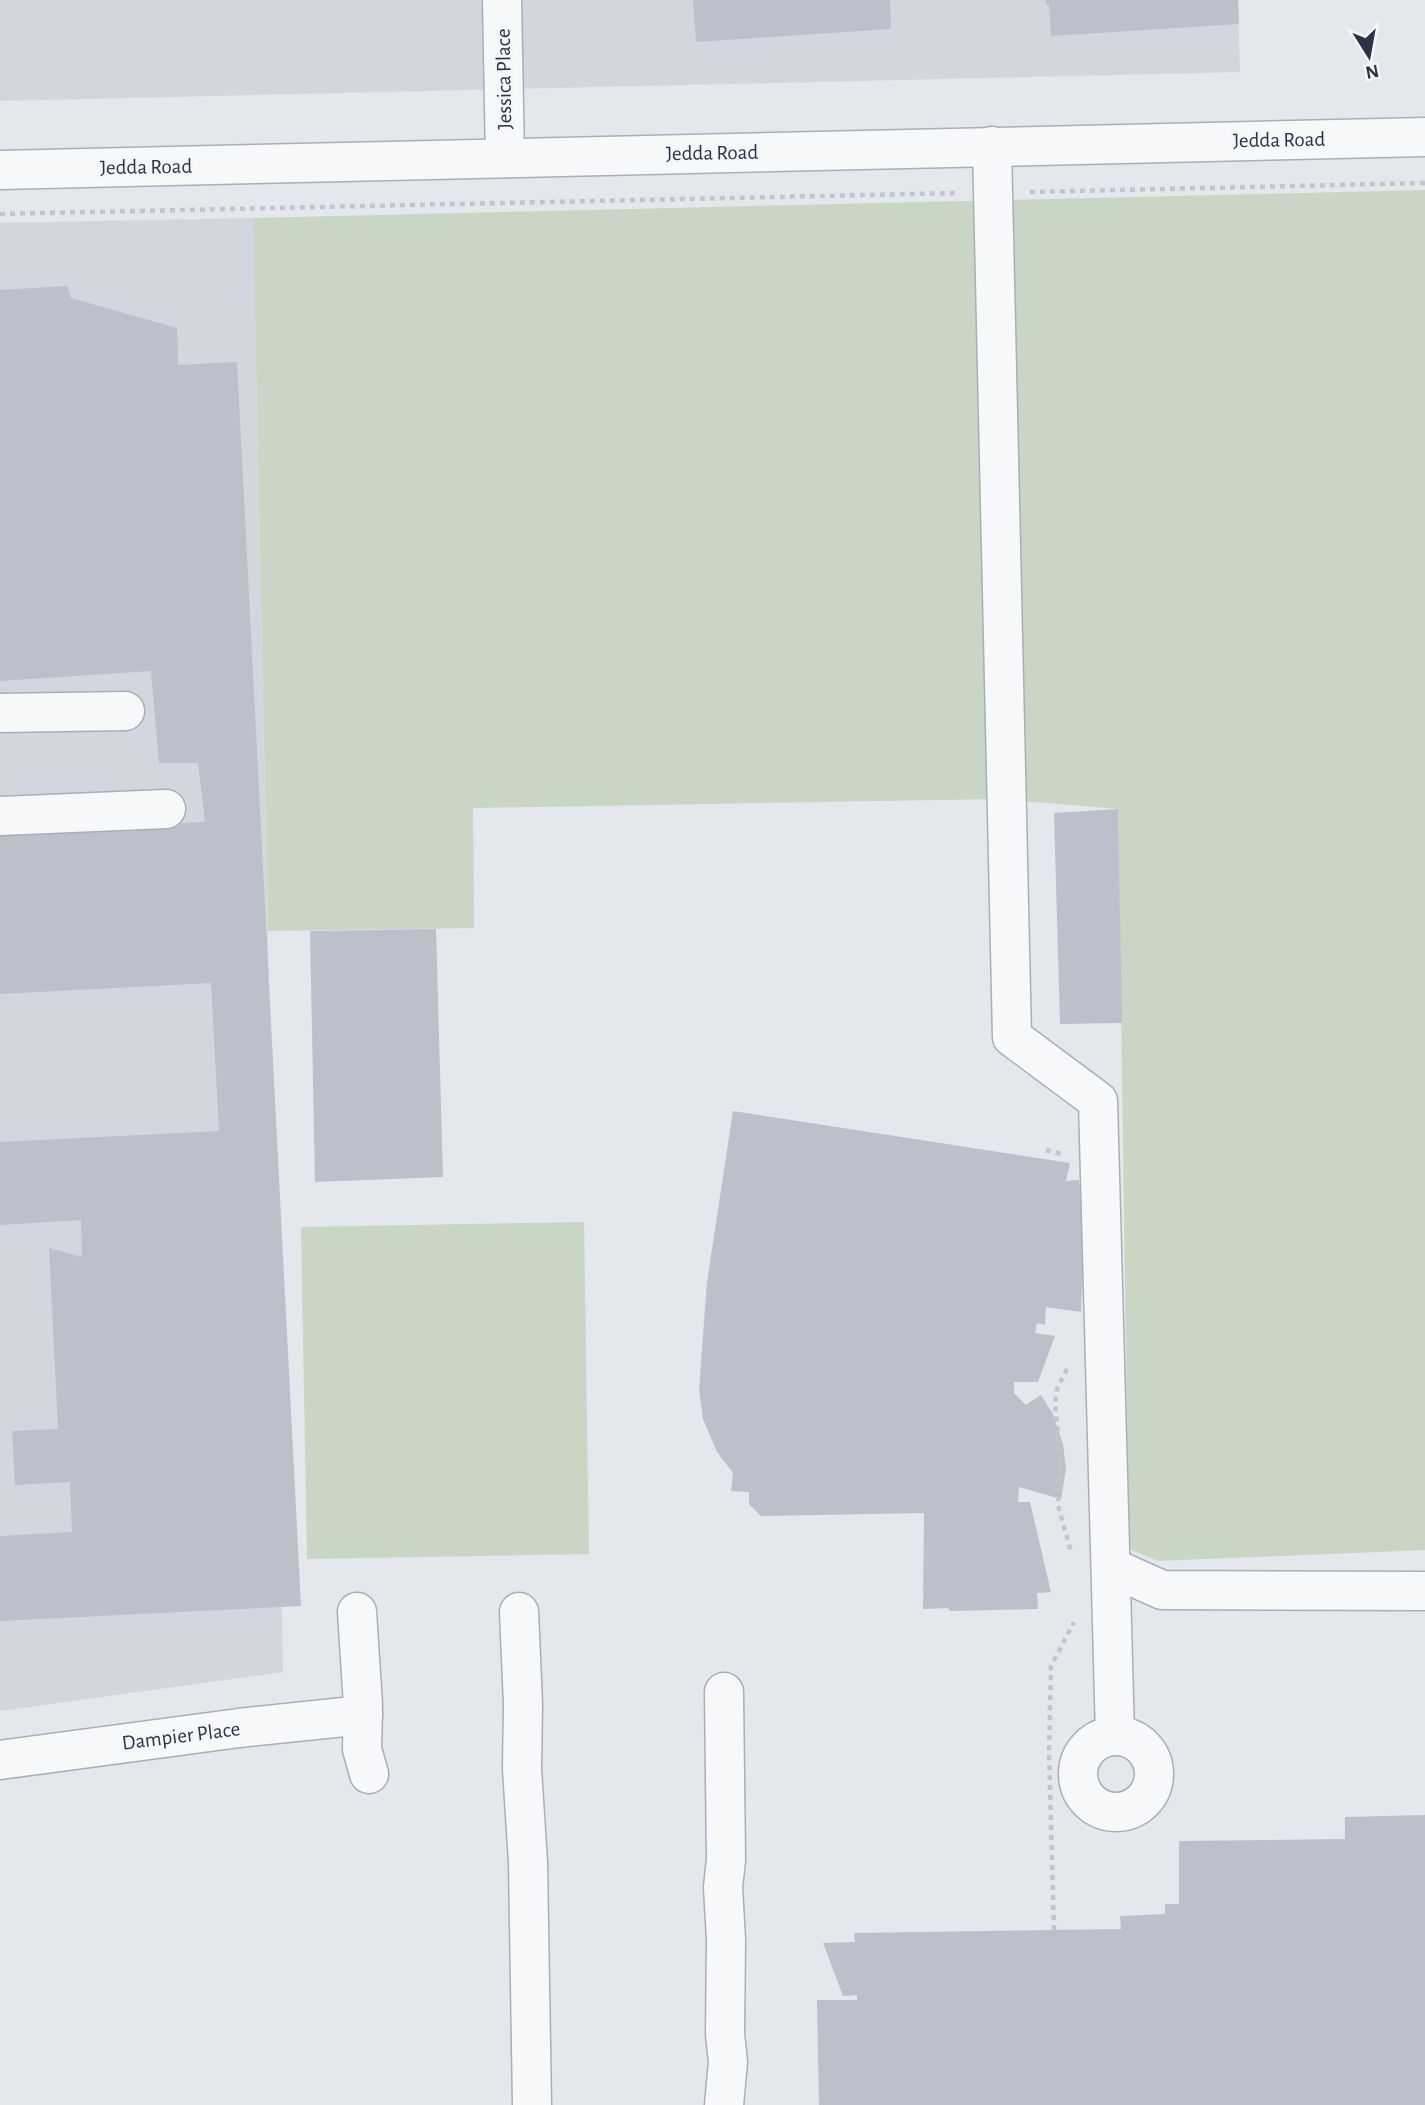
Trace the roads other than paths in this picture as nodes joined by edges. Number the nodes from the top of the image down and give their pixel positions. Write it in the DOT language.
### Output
graph roads {
  1 [pos="502,0"];
  2 [pos="1425,137"];
  3 [pos="992,146"];
  4 [pos="505,158"];
  5 [pos="0,170"];
  6 [pos="125,711"];
  7 [pos="0,713"];
  8 [pos="166,809"];
  9 [pos="0,816"];
  10 [pos="1093,1565"];
  11 [pos="1425,1591"];
  12 [pos="357,1612"];
  13 [pos="519,1612"];
  14 [pos="724,1692"];
  15 [pos="363,1715"];
  16 [pos="1115,1736"];
  17 [pos="0,1760"];
  18 [pos="369,1774"];
  19 [pos="532,2105"];
  20 [pos="724,2105"];
  1 -- 4 [label="street, Jessica Place"];
  2 -- 3 [label="street, Jedda Road"];
  3 -- 4 [label="street, Jedda Road"];
  3 -- 10 [label="street"];
  4 -- 5 [label="street, Jedda Road"];
  6 -- 7 [label="street"];
  8 -- 9 [label="street"];
  10 -- 11 [label="street"];
  10 -- 16 [label="street"];
  12 -- 15 [label="street"];
  13 -- 19 [label="street"];
  14 -- 20 [label="street"];
  15 -- 17 [label="street, Dampier Place"];
  15 -- 18 [label="street"];
}
